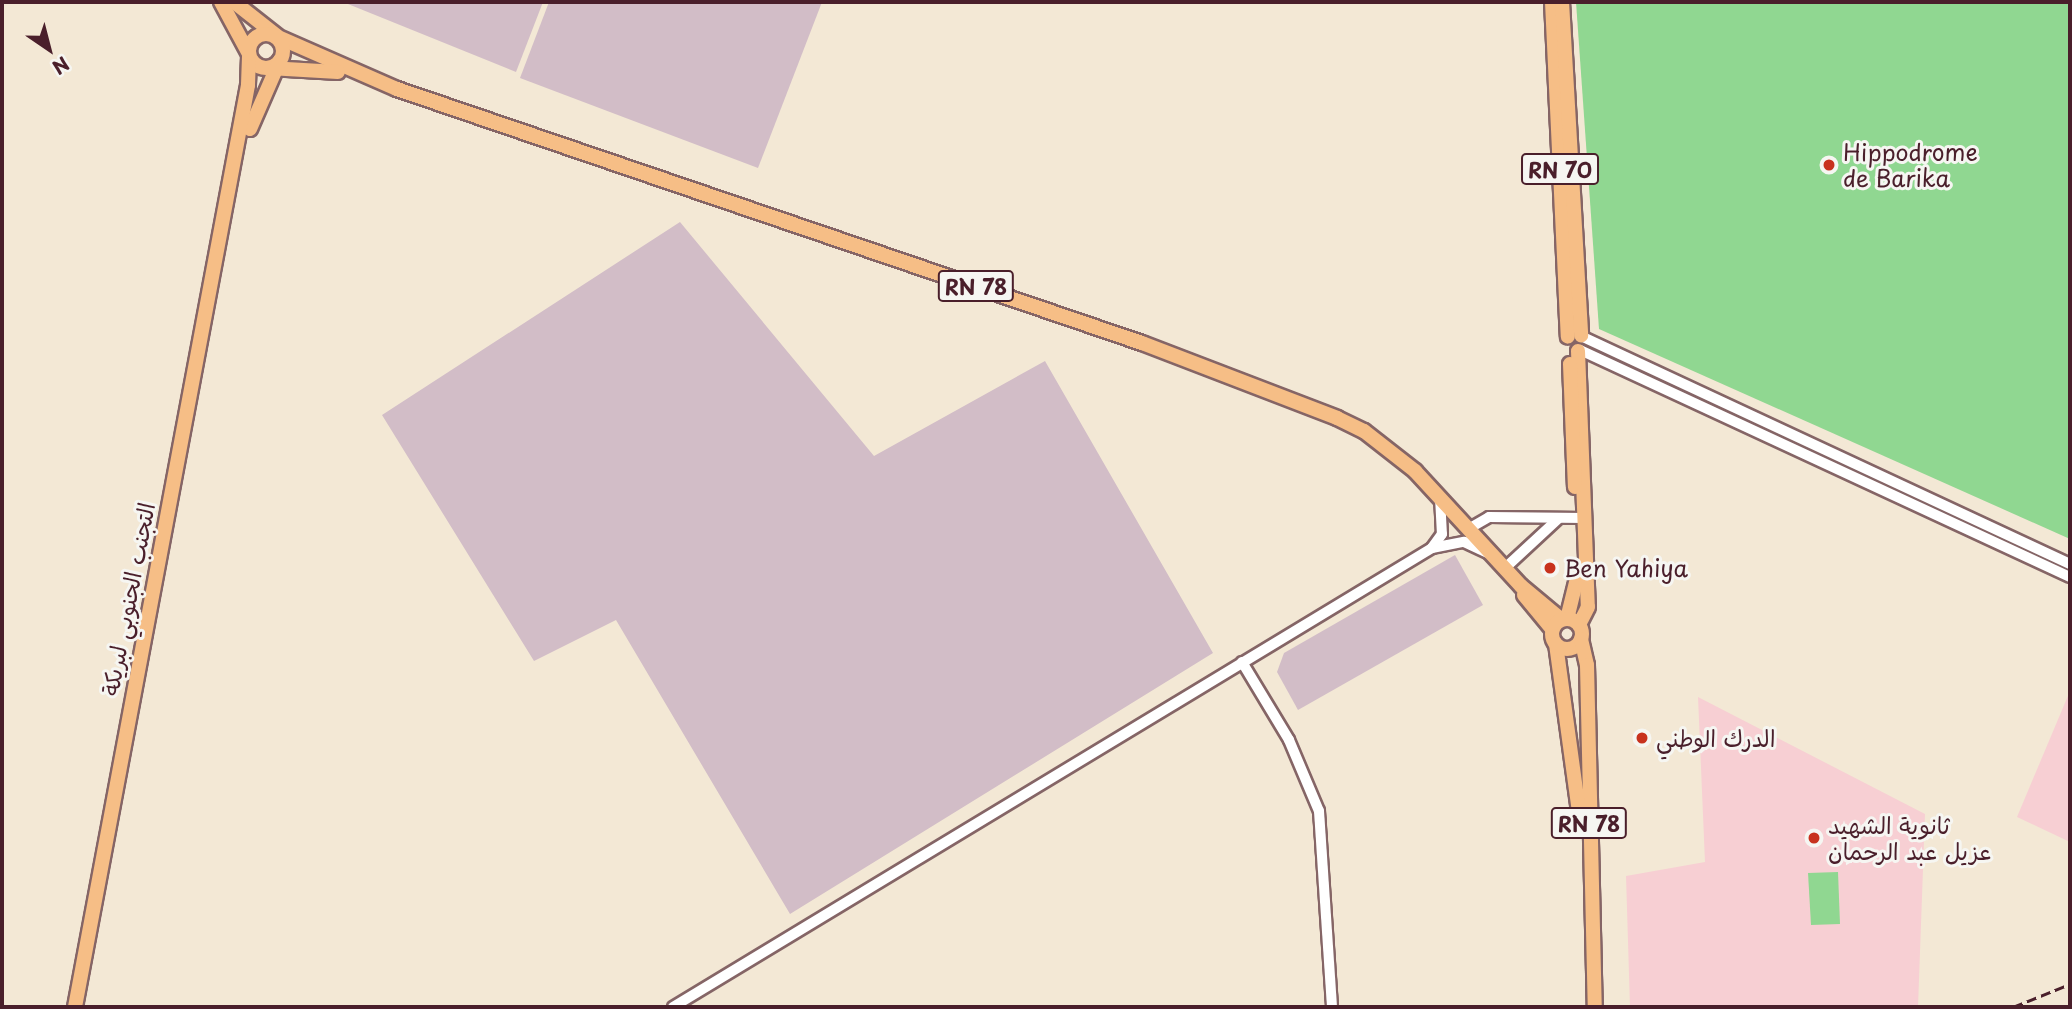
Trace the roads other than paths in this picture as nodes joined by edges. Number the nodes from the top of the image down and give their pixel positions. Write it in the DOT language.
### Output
graph roads {
  1 [pos="221,2"];
  2 [pos="234,2"];
  3 [pos="1552,2"];
  4 [pos="1562,2"];
  5 [pos="276,37"];
  6 [pos="249,54"];
  7 [pos="274,66"];
  8 [pos="397,89"];
  9 [pos="230,201"];
  10 [pos="1577,343"];
  11 [pos="1440,494"];
  12 [pos="1581,518"];
  13 [pos="1558,519"];
  14 [pos="1470,528"];
  15 [pos="1432,548"];
  16 [pos="1493,556"];
  17 [pos="2070,564"];
  18 [pos="1579,567"];
  19 [pos="1505,568"];
  20 [pos="2070,577"];
  21 [pos="1566,629"];
  22 [pos="1242,662"];
  23 [pos="75,1007"];
  24 [pos="673,1007"];
  25 [pos="1332,1007"];
  26 [pos="1587,1007"];
  27 [pos="1595,1007"];
  1 -- 6 [label="main road"];
  2 -- 5 [label="main road"];
  3 -- 10 [label="main road, RN 70"];
  4 -- 10 [label="main road, RN 70"];
  5 -- 6 [label="main road"];
  5 -- 7 [label="main road"];
  5 -- 8 [label="main road"];
  6 -- 7 [label="main road"];
  6 -- 9 [label="main road, التجنب الجنوبي لبريكة"];
  7 -- 8 [label="main road"];
  7 -- 9 [label="main road, التجنب الجنوبي لبريكة"];
  8 -- 11 [label="main road, RN 78"];
  9 -- 23 [label="main road, التجنب الجنوبي لبريكة"];
  10 -- 12 [label="main road, RN 70"];
  10 -- 17 [label="street"];
  10 -- 20 [label="street"];
  11 -- 14 [label="main road, RN 78"];
  11 -- 15 [label="street"];
  12 -- 13 [label="street"];
  12 -- 18 [label="main road, RN 70"];
  12 -- 21 [label="main road, RN 70"];
  13 -- 14 [label="street"];
  13 -- 19 [label="street"];
  14 -- 16 [label="main road, RN 78"];
  15 -- 16 [label="street"];
  15 -- 22 [label="street"];
  16 -- 19 [label="main road, RN 78"];
  18 -- 21 [label="main road, RN 78"];
  19 -- 21 [label="main road, RN 78"];
  21 -- 26 [label="main road, RN 78"];
  21 -- 27 [label="main road, RN 78"];
  22 -- 24 [label="street"];
  22 -- 25 [label="street"];
}
